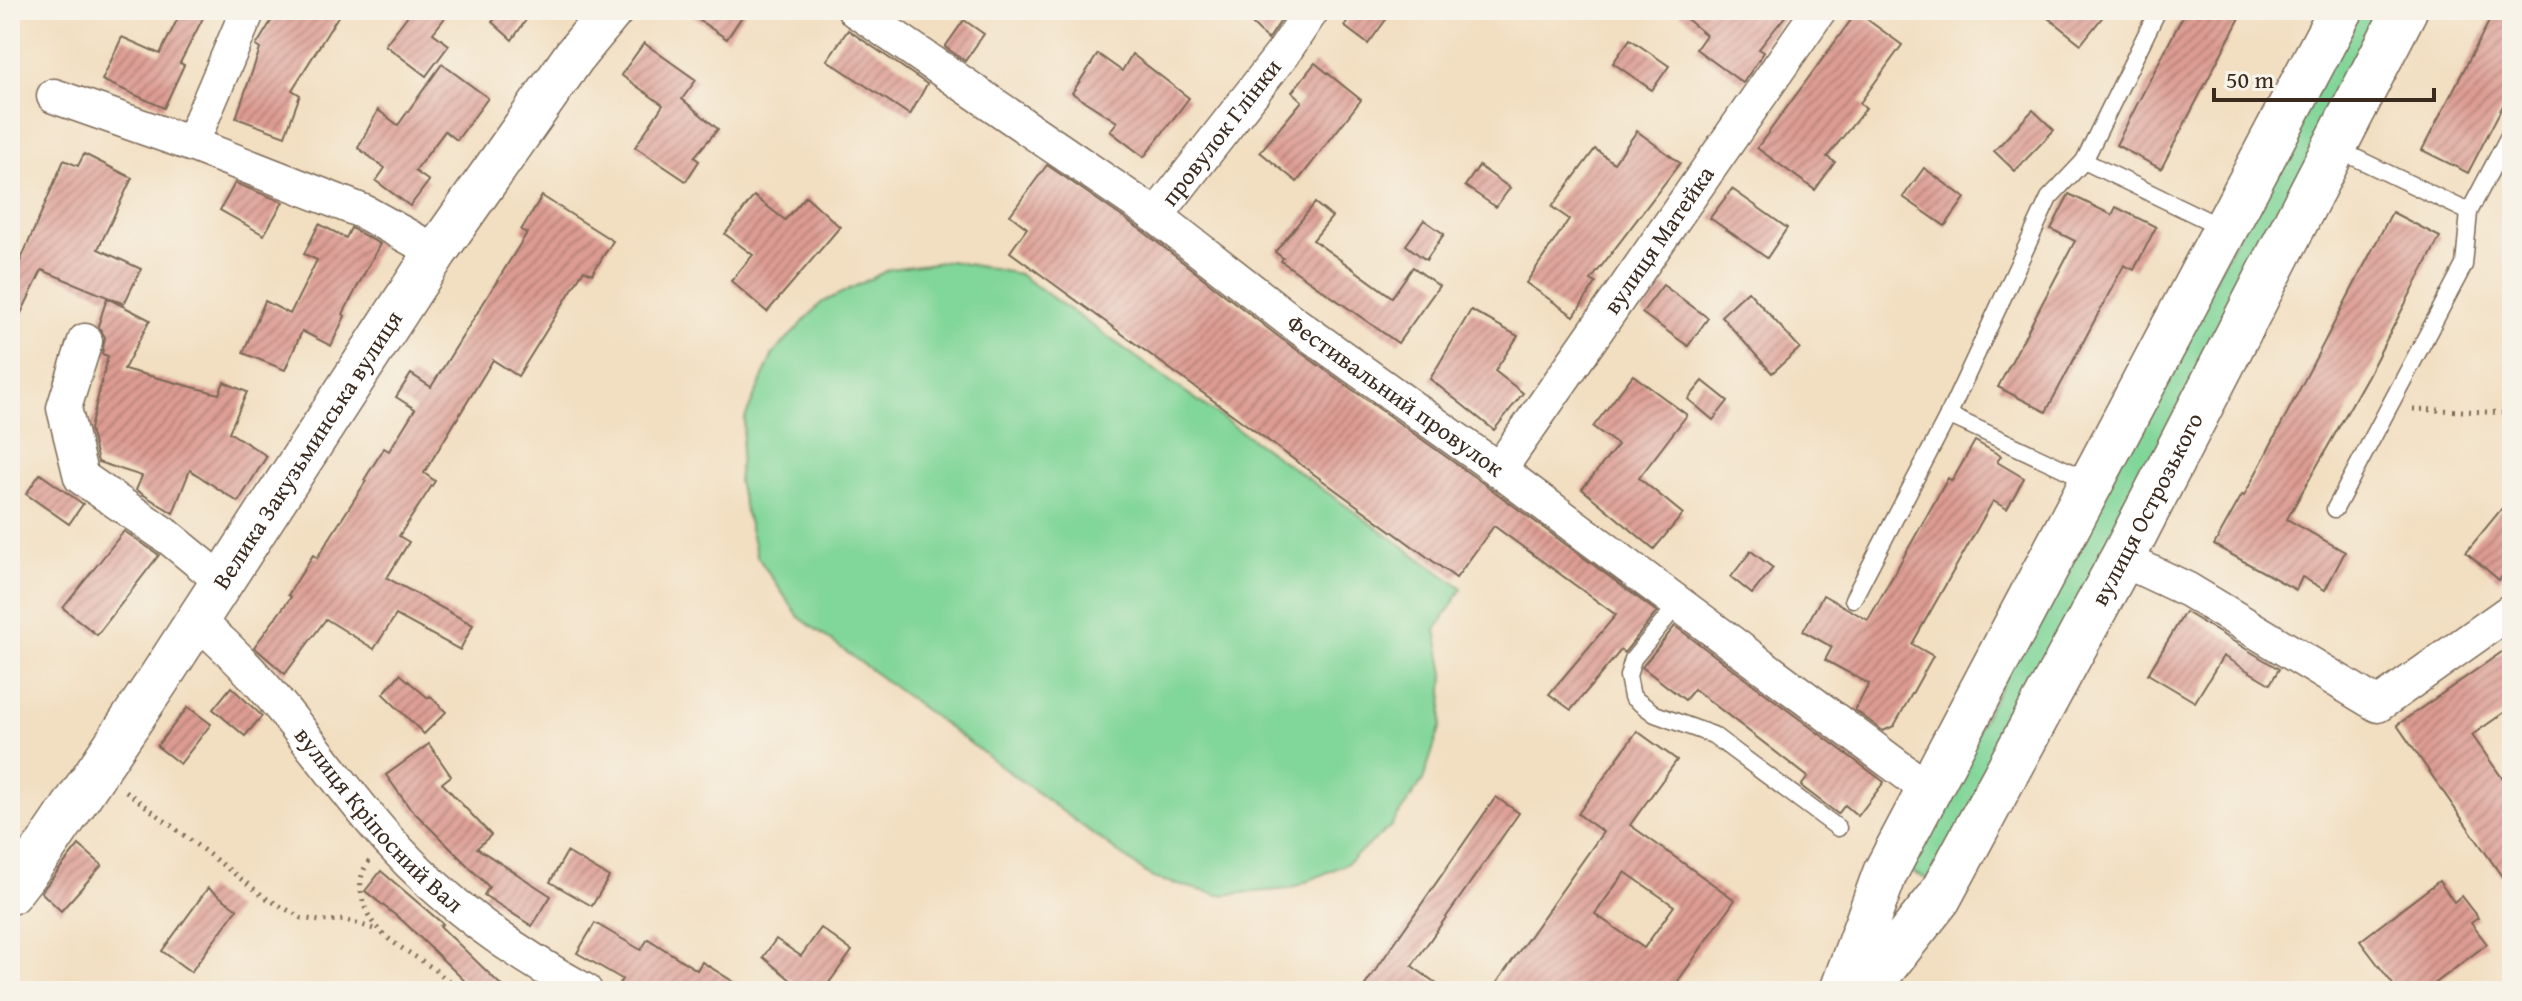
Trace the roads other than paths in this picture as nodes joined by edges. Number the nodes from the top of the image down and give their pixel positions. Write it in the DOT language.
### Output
graph roads {
  1 [pos="248,10"];
  2 [pos="612,10"];
  3 [pos="855,10"];
  4 [pos="1312,10"];
  5 [pos="1819,10"];
  6 [pos="2158,10"];
  7 [pos="2341,10"];
  8 [pos="2405,10"];
  9 [pos="54,96"];
  10 [pos="2512,130"];
  11 [pos="191,144"];
  12 [pos="2334,148"];
  13 [pos="2084,161"];
  14 [pos="2469,212"];
  15 [pos="1156,216"];
  16 [pos="2224,228"];
  17 [pos="436,252"];
  18 [pos="85,341"];
  19 [pos="1948,415"];
  20 [pos="1499,470"];
  21 [pos="2092,482"];
  22 [pos="2335,509"];
  23 [pos="2122,559"];
  24 [pos="222,581"];
  25 [pos="1853,599"];
  26 [pos="1678,604"];
  27 [pos="2512,610"];
  28 [pos="197,621"];
  29 [pos="1929,790"];
  30 [pos="1838,828"];
  31 [pos="1885,873"];
  32 [pos="10,893"];
  33 [pos="1939,898"];
  34 [pos="585,991"];
  35 [pos="1842,991"];
  36 [pos="1865,991"];
  1 -- 11 [label="street"];
  2 -- 17 [label="street, Велика Закузьминська вулиця"];
  3 -- 15 [label="street, Фестивальний провулок"];
  4 -- 15 [label="street, провулок Глінки"];
  5 -- 20 [label="street, вулиця Матейка"];
  6 -- 13 [label="lane"];
  7 -- 16 [label="main road"];
  8 -- 12 [label="main road, вулиця Острозького"];
  9 -- 11 [label="street"];
  10 -- 14 [label="lane"];
  11 -- 17 [label="street"];
  12 -- 14 [label="lane"];
  12 -- 23 [label="main road, вулиця Острозького"];
  13 -- 16 [label="lane"];
  13 -- 19 [label="lane"];
  14 -- 22 [label="lane"];
  15 -- 20 [label="street, Фестивальний провулок"];
  16 -- 21 [label="main road"];
  17 -- 24 [label="street, Велика Закузьминська вулиця"];
  18 -- 24 [label="street"];
  19 -- 21 [label="lane"];
  19 -- 25 [label="lane"];
  20 -- 26 [label="street, Фестивальний провулок"];
  21 -- 29 [label="main road"];
  23 -- 27 [label="street"];
  23 -- 33 [label="main road, вулиця Острозького"];
  24 -- 28 [label="street, Велика Закузьминська вулиця"];
  26 -- 29 [label="street, Фестивальний провулок"];
  26 -- 30 [label="lane"];
  28 -- 32 [label="street, Велика Закузьминська вулиця"];
  28 -- 34 [label="street, вулиця Кріпосний Вал"];
  29 -- 31 [label="main road"];
  31 -- 33 [label="main road"];
  31 -- 35 [label="main road"];
  33 -- 36 [label="main road, вулиця Острозького"];
}
